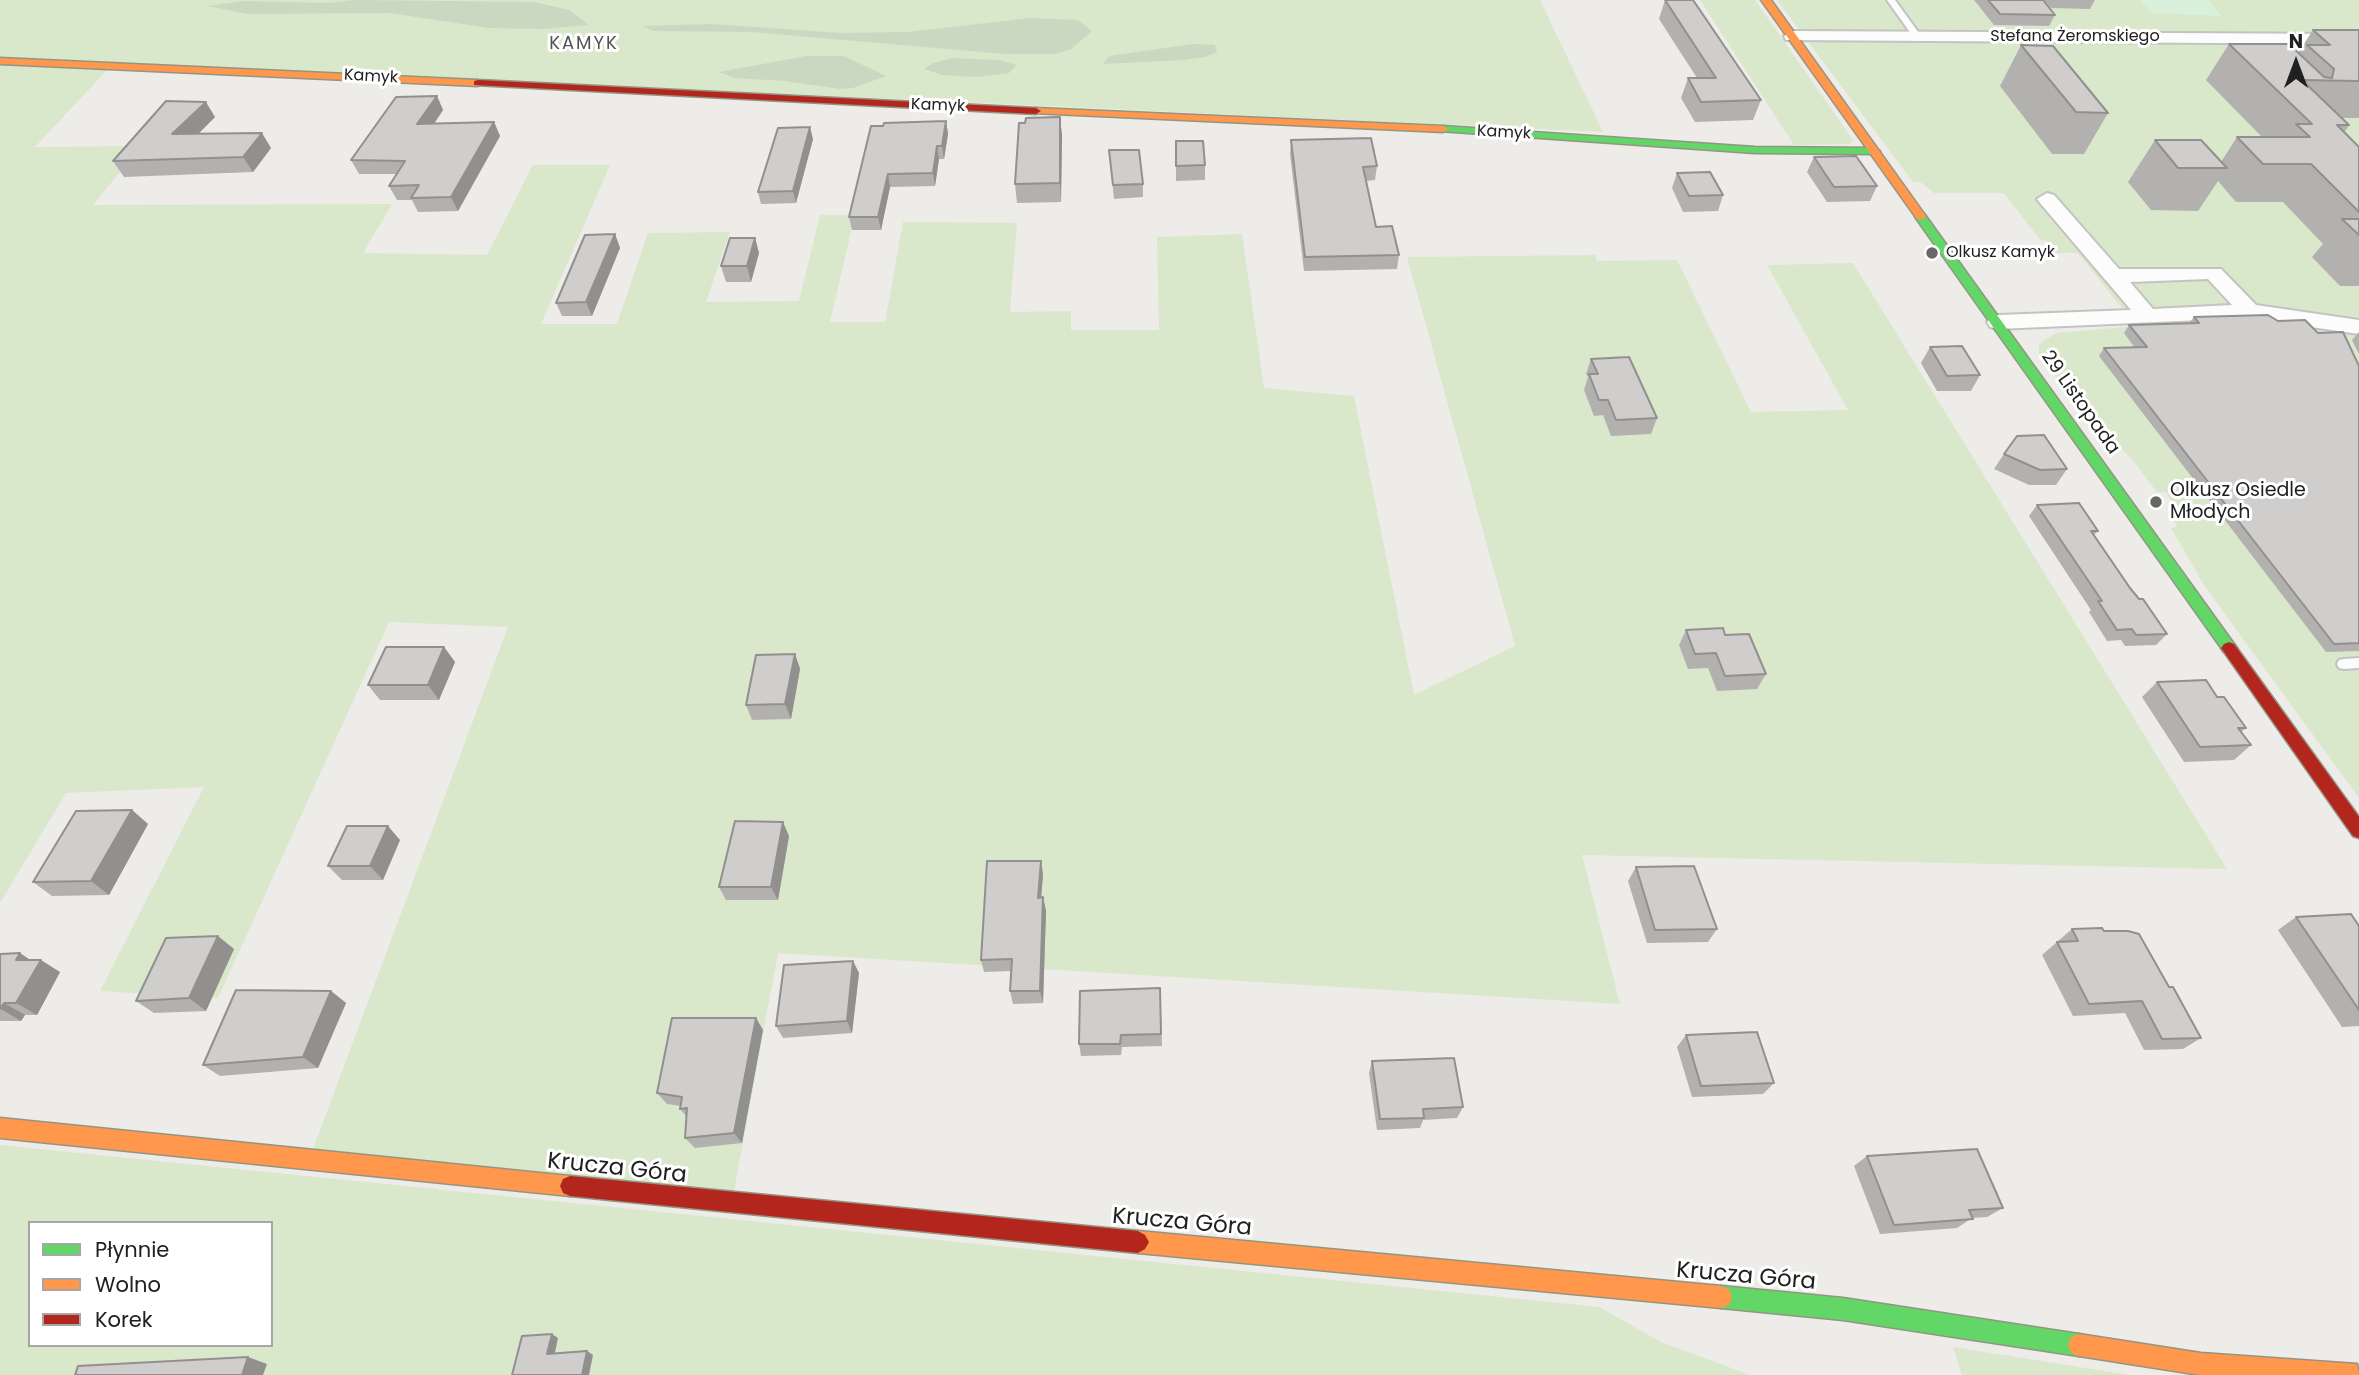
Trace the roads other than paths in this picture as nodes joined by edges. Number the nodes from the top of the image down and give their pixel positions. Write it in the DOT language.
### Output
graph roads {
  1 [pos="1766,0"];
  2 [pos="1891,0"];
  3 [pos="1792,36"];
  4 [pos="1917,36"];
  5 [pos="2359,38"];
  6 [pos="0,61"];
  7 [pos="1875,151"];
  8 [pos="2047,199"];
  9 [pos="2112,276"];
  10 [pos="2249,311"];
  11 [pos="2147,315"];
  12 [pos="1997,323"];
  13 [pos="2345,328"];
  14 [pos="2359,831"];
  15 [pos="0,1128"];
  16 [pos="2357,1375"];
  1 -- 3 [label="street, 29 Listopada"];
  2 -- 4 [label="lane"];
  3 -- 4 [label="street, Stefana Żeromskiego"];
  3 -- 7 [label="street, 29 Listopada"];
  4 -- 5 [label="street, Stefana Żeromskiego"];
  6 -- 7 [label="street, Kamyk"];
  7 -- 12 [label="street, 29 Listopada"];
  8 -- 9 [label="street"];
  9 -- 10 [label="street"];
  9 -- 11 [label="street"];
  10 -- 11 [label="street"];
  10 -- 13 [label="street"];
  11 -- 12 [label="street"];
  12 -- 14 [label="street, 29 Listopada"];
  15 -- 16 [label="street, Krucza Góra"];
}
